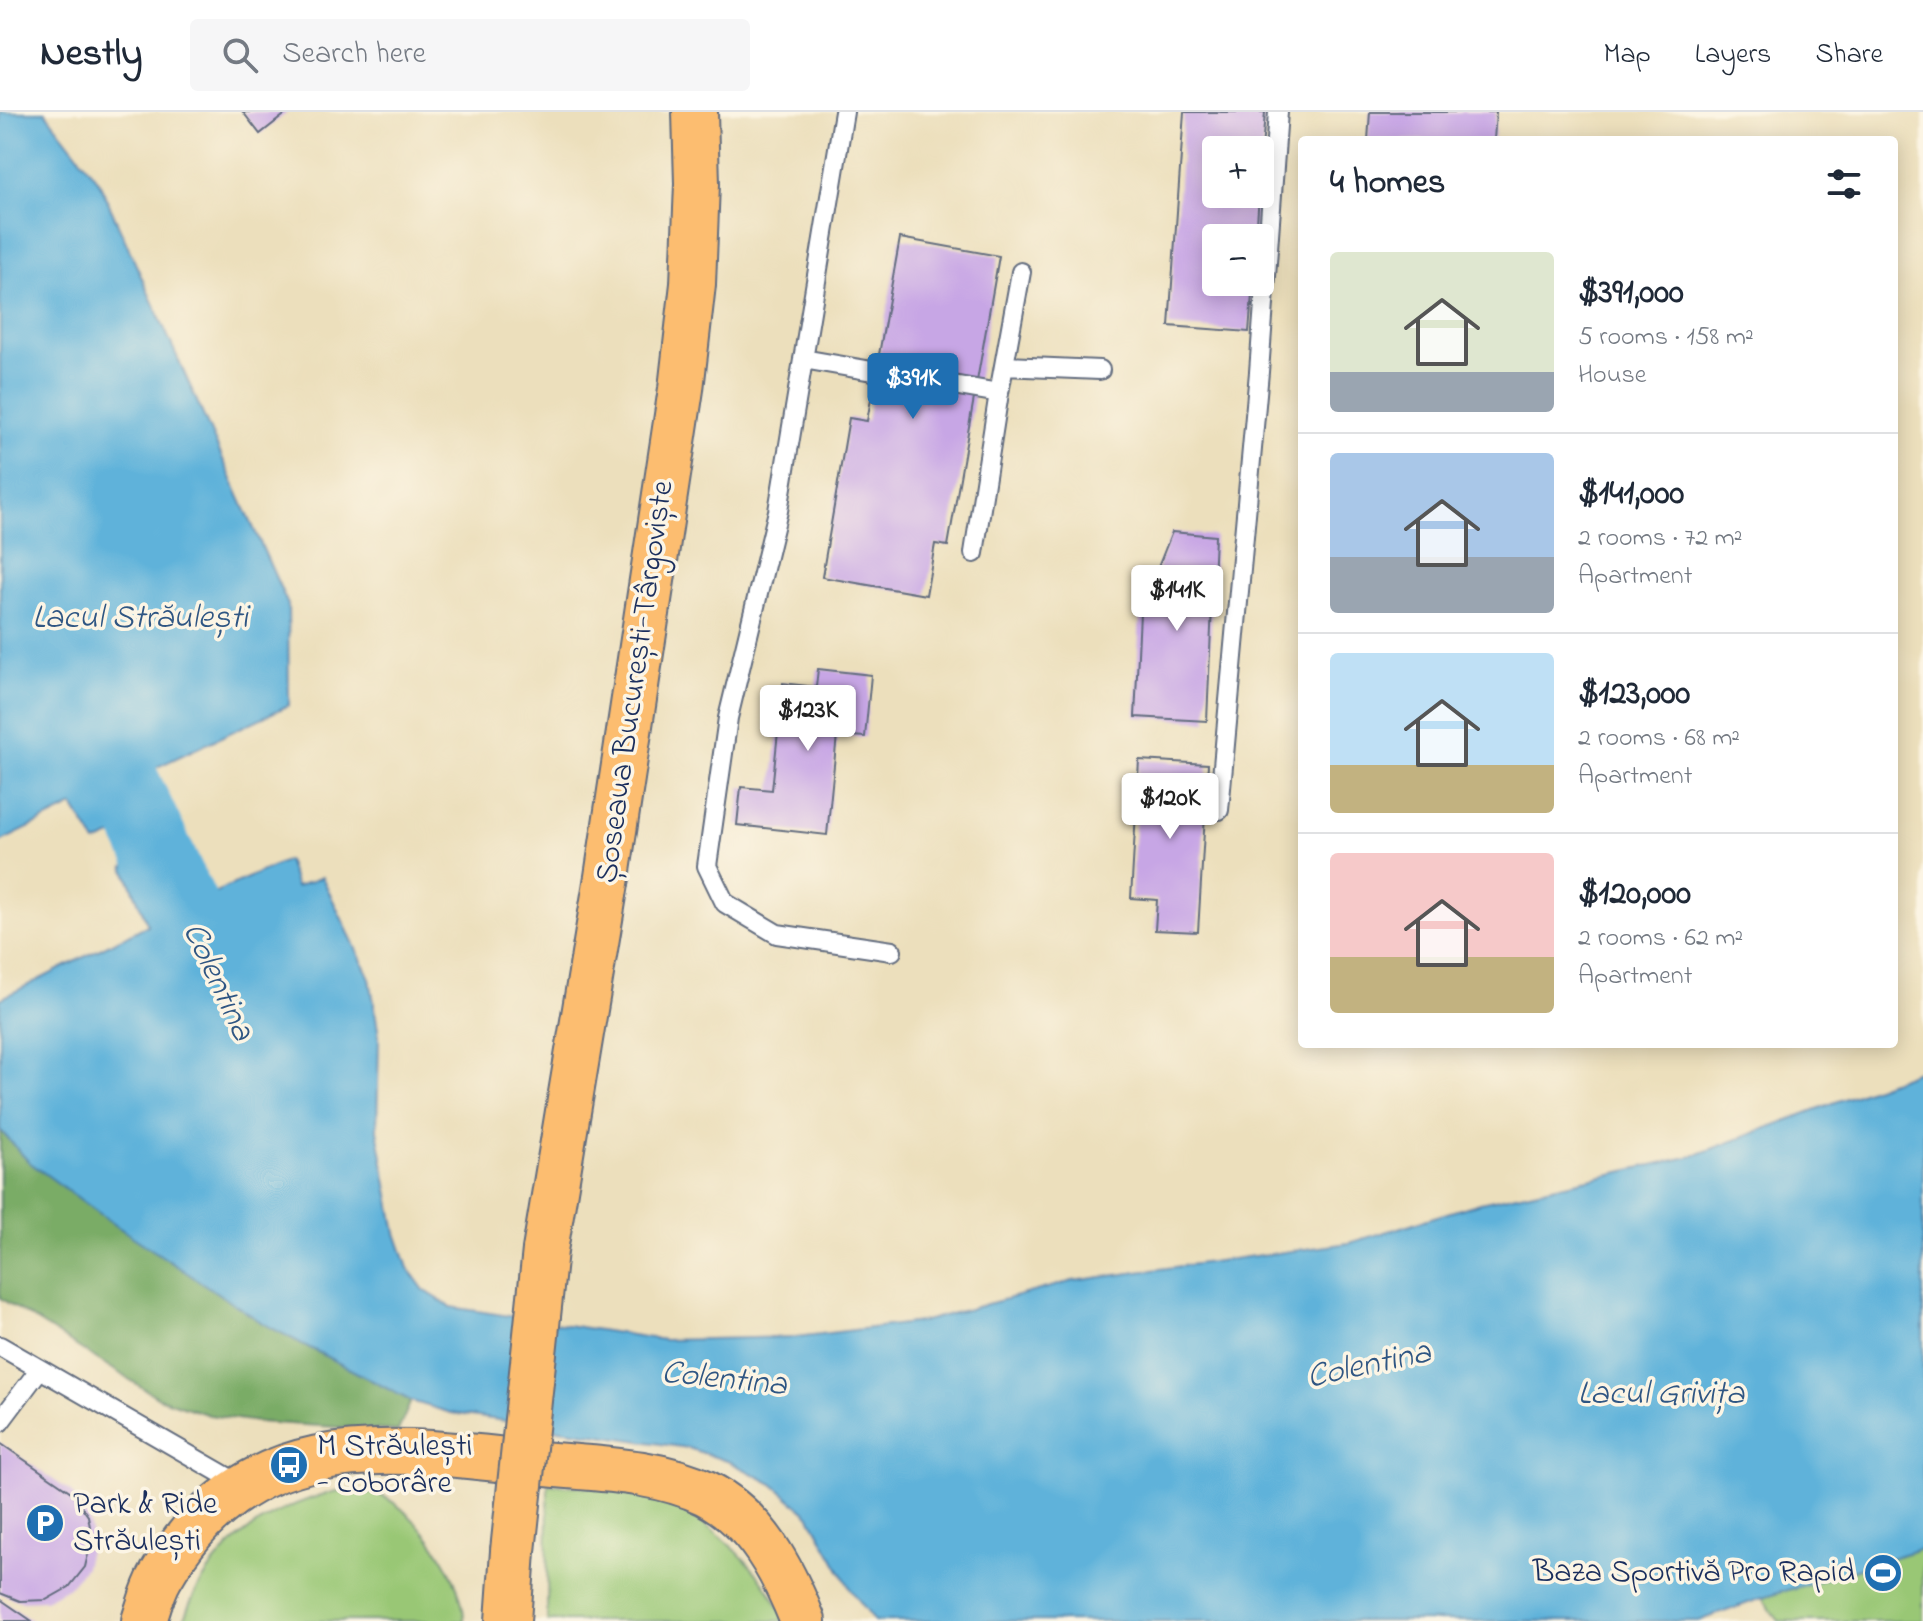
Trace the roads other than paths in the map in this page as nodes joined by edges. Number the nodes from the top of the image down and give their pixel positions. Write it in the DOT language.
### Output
graph roads {
  1 [pos="695,112"];
  2 [pos="844,112"];
  3 [pos="1278,112"];
  4 [pos="1021,272"];
  5 [pos="803,359"];
  6 [pos="1004,366"];
  7 [pos="1100,370"];
  8 [pos="999,393"];
  9 [pos="974,553"];
  10 [pos="1219,810"];
  11 [pos="892,951"];
  12 [pos="0,1346"];
  13 [pos="39,1370"];
  14 [pos="0,1422"];
  15 [pos="243,1486"];
  16 [pos="508,1620"];
  17 [pos="144,1621"];
  18 [pos="803,1621"];
  1 -- 16 [label="main road, Șoseaua București-Târgoviște, bridge"];
  2 -- 5 [label="lane"];
  3 -- 10 [label="lane"];
  4 -- 6 [label="lane"];
  5 -- 8 [label="lane"];
  5 -- 11 [label="lane"];
  6 -- 7 [label="lane"];
  6 -- 8 [label="lane"];
  8 -- 9 [label="lane"];
  12 -- 13 [label="lane"];
  13 -- 14 [label="lane"];
  13 -- 15 [label="lane"];
  15 -- 17 [label="main road"];
  15 -- 18 [label="main road"];
}
